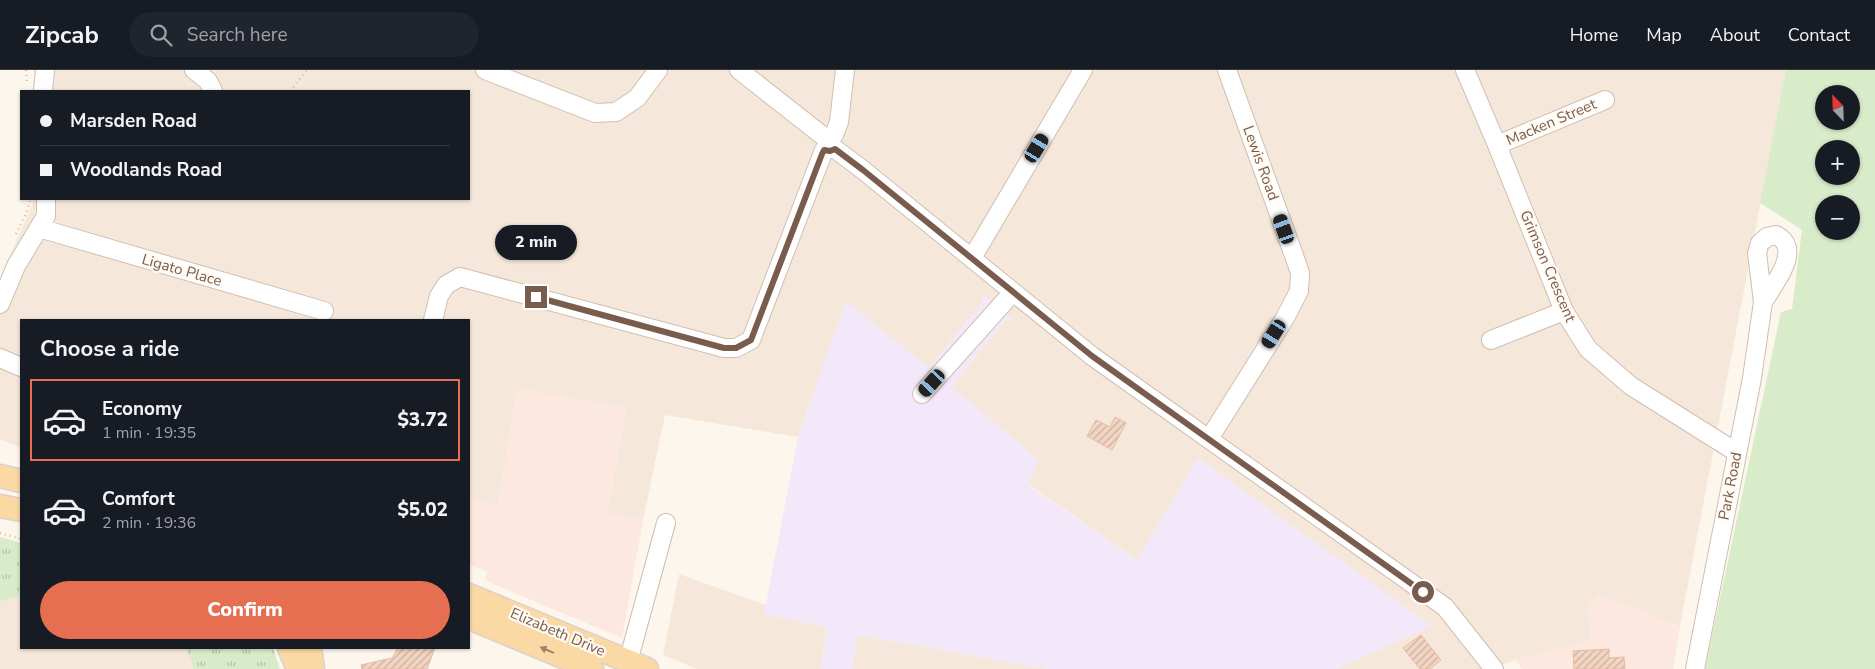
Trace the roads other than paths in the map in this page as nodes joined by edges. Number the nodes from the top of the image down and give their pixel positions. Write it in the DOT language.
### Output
graph roads {
  1 [pos="45,70"];
  2 [pos="194,70"];
  3 [pos="485,70"];
  4 [pos="658,70"];
  5 [pos="739,70"];
  6 [pos="845,70"];
  7 [pos="1083,70"];
  8 [pos="1227,70"];
  9 [pos="1465,70"];
  10 [pos="35,88"];
  11 [pos="212,90"];
  12 [pos="1605,100"];
  13 [pos="829,143"];
  14 [pos="1498,145"];
  15 [pos="46,200"];
  16 [pos="39,228"];
  17 [pos="972,258"];
  18 [pos="1013,292"];
  19 [pos="1763,302"];
  20 [pos="0,304"];
  21 [pos="324,311"];
  22 [pos="1564,311"];
  23 [pos="433,319"];
  24 [pos="1491,340"];
  25 [pos="0,358"];
  26 [pos="20,367"];
  27 [pos="922,394"];
  28 [pos="1209,439"];
  29 [pos="1736,452"];
  30 [pos="0,476"];
  31 [pos="20,480"];
  32 [pos="0,506"];
  33 [pos="20,510"];
  34 [pos="666,523"];
  35 [pos="470,595"];
  36 [pos="470,618"];
  37 [pos="288,649"];
  38 [pos="301,649"];
  39 [pos="310,649"];
  40 [pos="568,664"];
  41 [pos="638,665"];
  42 [pos="298,669"];
  43 [pos="306,669"];
  44 [pos="313,669"];
  45 [pos="592,669"];
  46 [pos="1494,669"];
  47 [pos="1695,669"];
  1 -- 10 [label="street"];
  2 -- 11 [label="street"];
  3 -- 4 [label="street"];
  5 -- 13 [label="street"];
  6 -- 13 [label="street"];
  7 -- 17 [label="street"];
  8 -- 28 [label="street, Lewis Road"];
  9 -- 14 [label="street, Grimson Crescent"];
  12 -- 14 [label="street, Macken Street"];
  13 -- 17 [label="street"];
  13 -- 23 [label="street"];
  14 -- 22 [label="street, Grimson Crescent"];
  15 -- 16 [label="street"];
  16 -- 20 [label="street"];
  16 -- 21 [label="street, Ligato Place"];
  17 -- 18 [label="street"];
  18 -- 27 [label="street"];
  18 -- 28 [label="street"];
  19 -- 29 [label="street, Park Road"];
  22 -- 24 [label="street"];
  22 -- 29 [label="street, Grimson Crescent"];
  25 -- 26 [label="street"];
  28 -- 46 [label="street"];
  29 -- 47 [label="street, Park Road"];
  30 -- 31 [label="main road"];
  32 -- 33 [label="main road"];
  34 -- 41 [label="street"];
  35 -- 41 [label="main road, Elizabeth Drive"];
  40 -- 36 [label="main road, Elizabeth Drive, one-way"];
  37 -- 42 [label="main road"];
  38 -- 43 [label="main road"];
  39 -- 44 [label="main road"];
  40 -- 45 [label="main road, Elizabeth Drive"];
}
